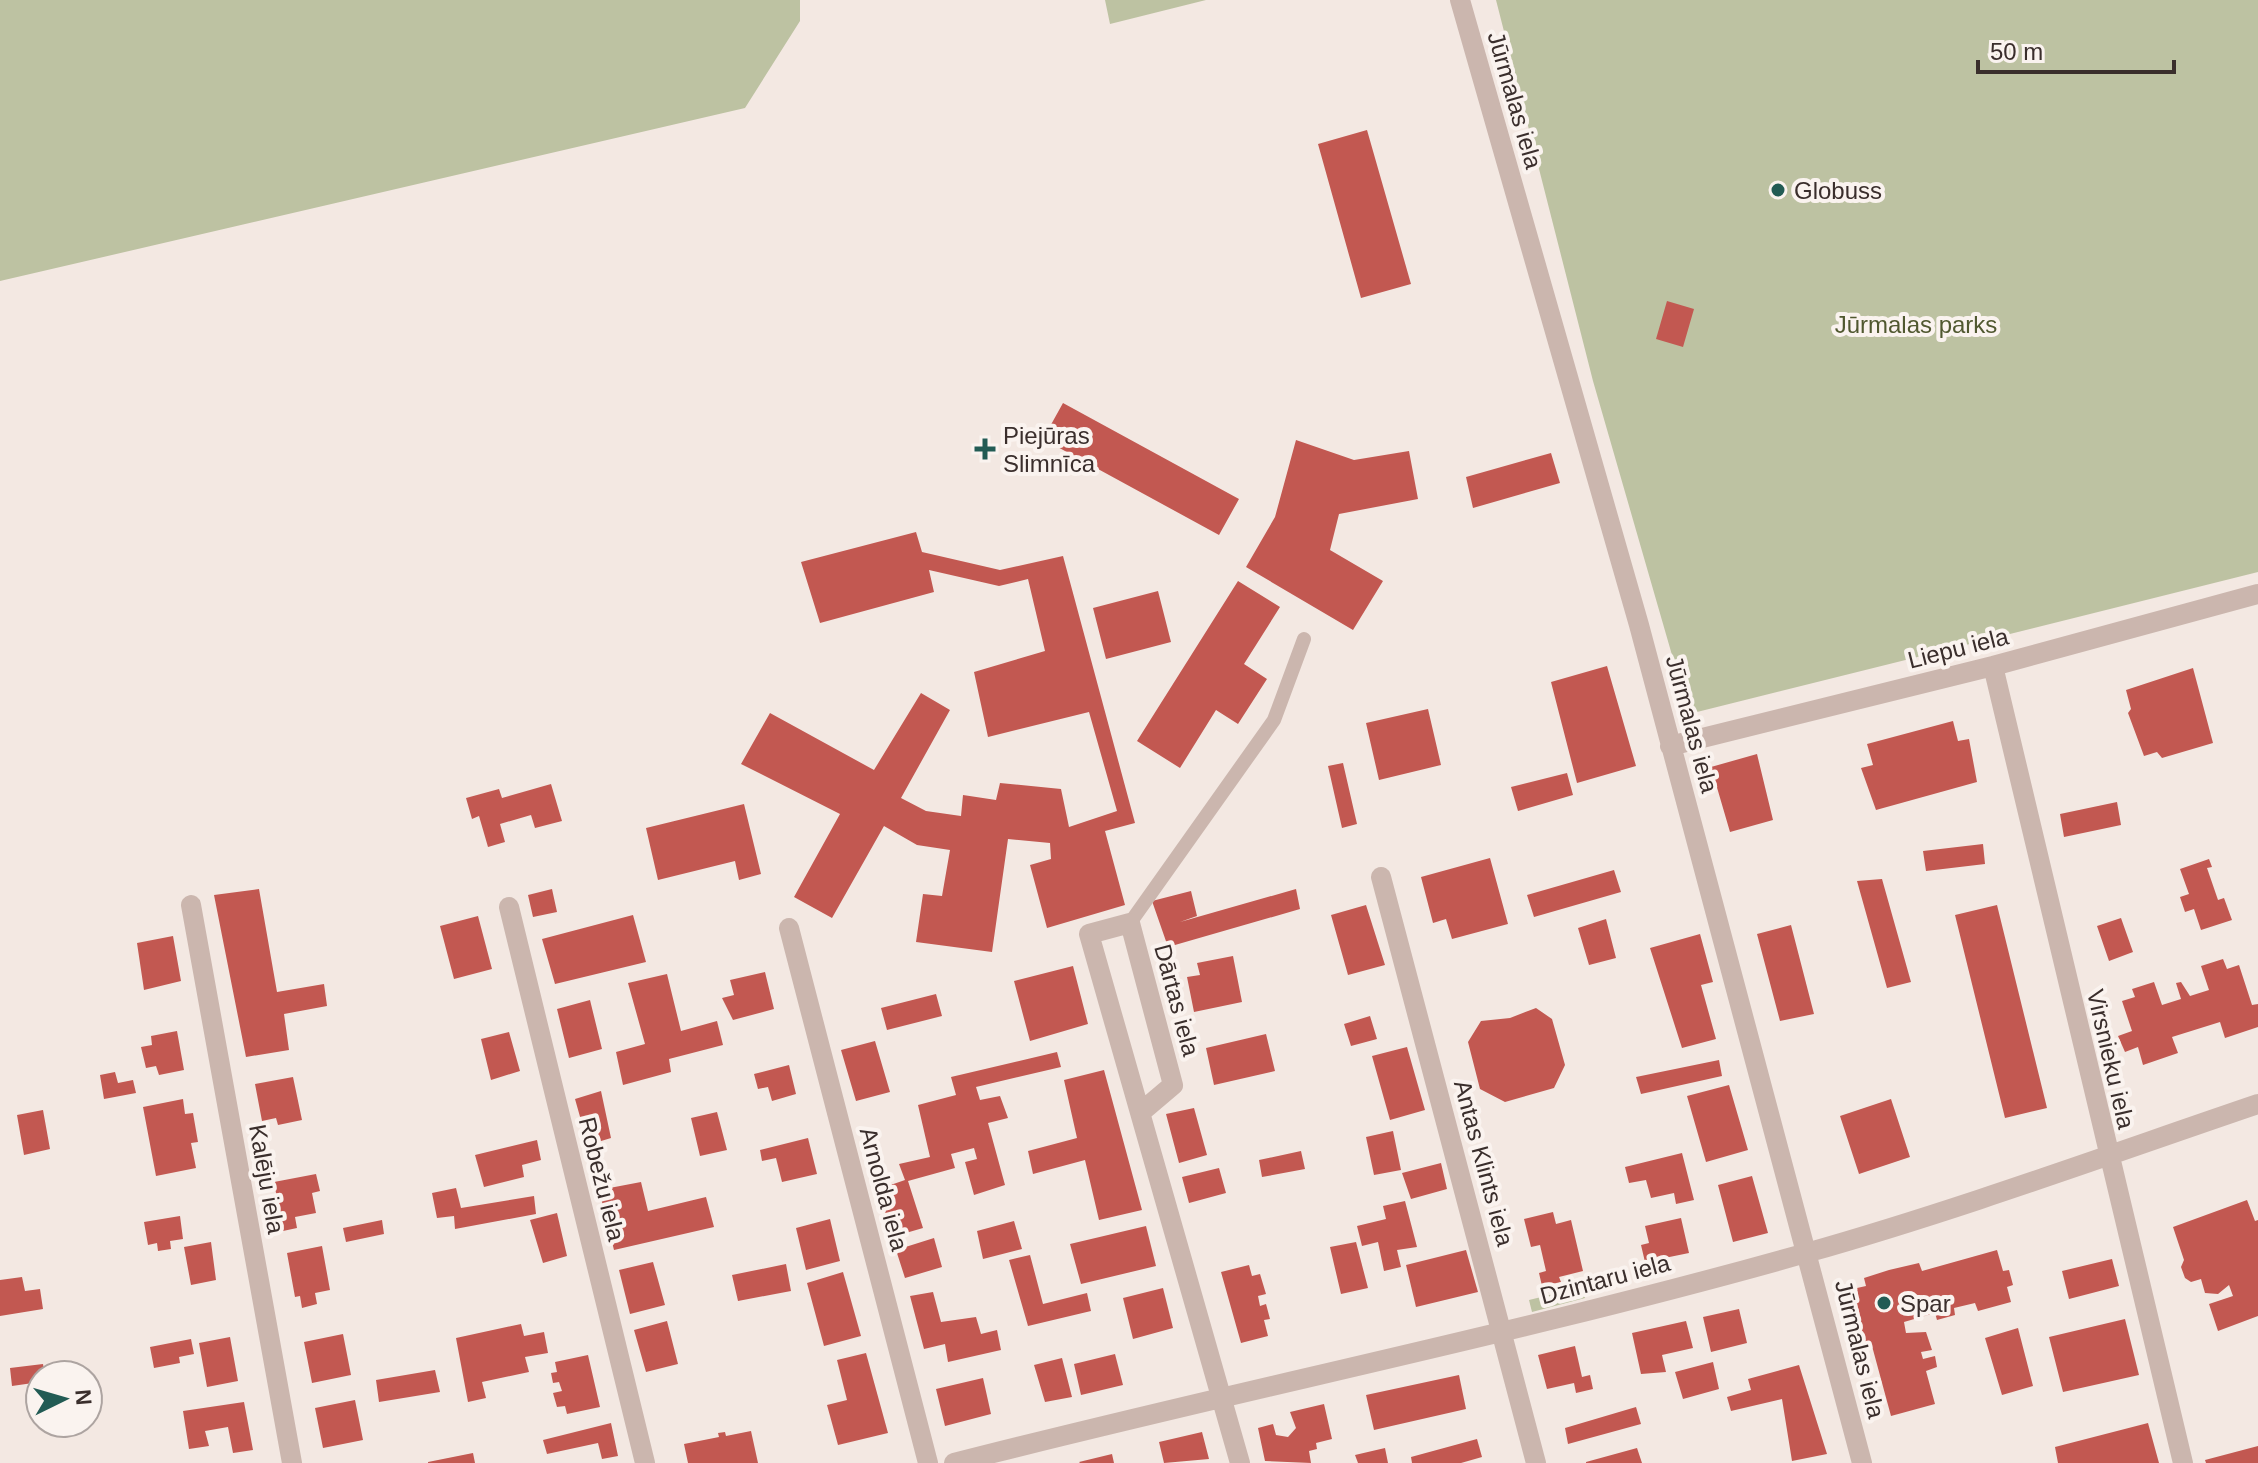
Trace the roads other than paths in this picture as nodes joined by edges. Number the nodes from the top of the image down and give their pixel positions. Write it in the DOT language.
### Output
graph roads {
  1 [pos="1460,0"];
  2 [pos="2258,594"];
  3 [pos="1304,639"];
  4 [pos="1993,666"];
  5 [pos="1670,746"];
  6 [pos="1381,877"];
  7 [pos="191,905"];
  8 [pos="509,907"];
  9 [pos="1130,923"];
  10 [pos="789,928"];
  11 [pos="2258,1104"];
  12 [pos="1140,1113"];
  13 [pos="2107,1155"];
  14 [pos="1808,1252"];
  15 [pos="1503,1333"];
  16 [pos="1222,1397"];
  17 [pos="292,1463"];
  18 [pos="645,1463"];
  19 [pos="928,1463"];
  20 [pos="954,1463"];
  21 [pos="1240,1463"];
  22 [pos="1536,1463"];
  23 [pos="1862,1463"];
  24 [pos="2183,1463"];
  1 -- 5 [label="street, Jūrmalas iela"];
  2 -- 4 [label="street, Liepu iela"];
  3 -- 9 [label="lane"];
  4 -- 5 [label="street, Liepu iela"];
  4 -- 13 [label="street, Virsnieku iela"];
  5 -- 14 [label="street, Jūrmalas iela"];
  6 -- 15 [label="street, Antas Klints iela"];
  7 -- 17 [label="street, Kalēju iela"];
  8 -- 18 [label="street, Robežu iela"];
  9 -- 12 [label="street, Dārtas iela"];
  9 -- 12 [label="street, Dārtas iela"];
  10 -- 19 [label="street, Arnolda iela"];
  11 -- 13 [label="street, Dzintaru iela"];
  12 -- 16 [label="street, Dārtas iela"];
  13 -- 14 [label="street, Dzintaru iela"];
  13 -- 24 [label="street, Virsnieku iela"];
  14 -- 15 [label="street, Dzintaru iela"];
  14 -- 23 [label="street, Jūrmalas iela"];
  15 -- 16 [label="street, Dzintaru iela"];
  15 -- 22 [label="street, Antas Klints iela"];
  16 -- 20 [label="street, Dzintaru iela"];
  16 -- 21 [label="street, Dārtas iela"];
}
